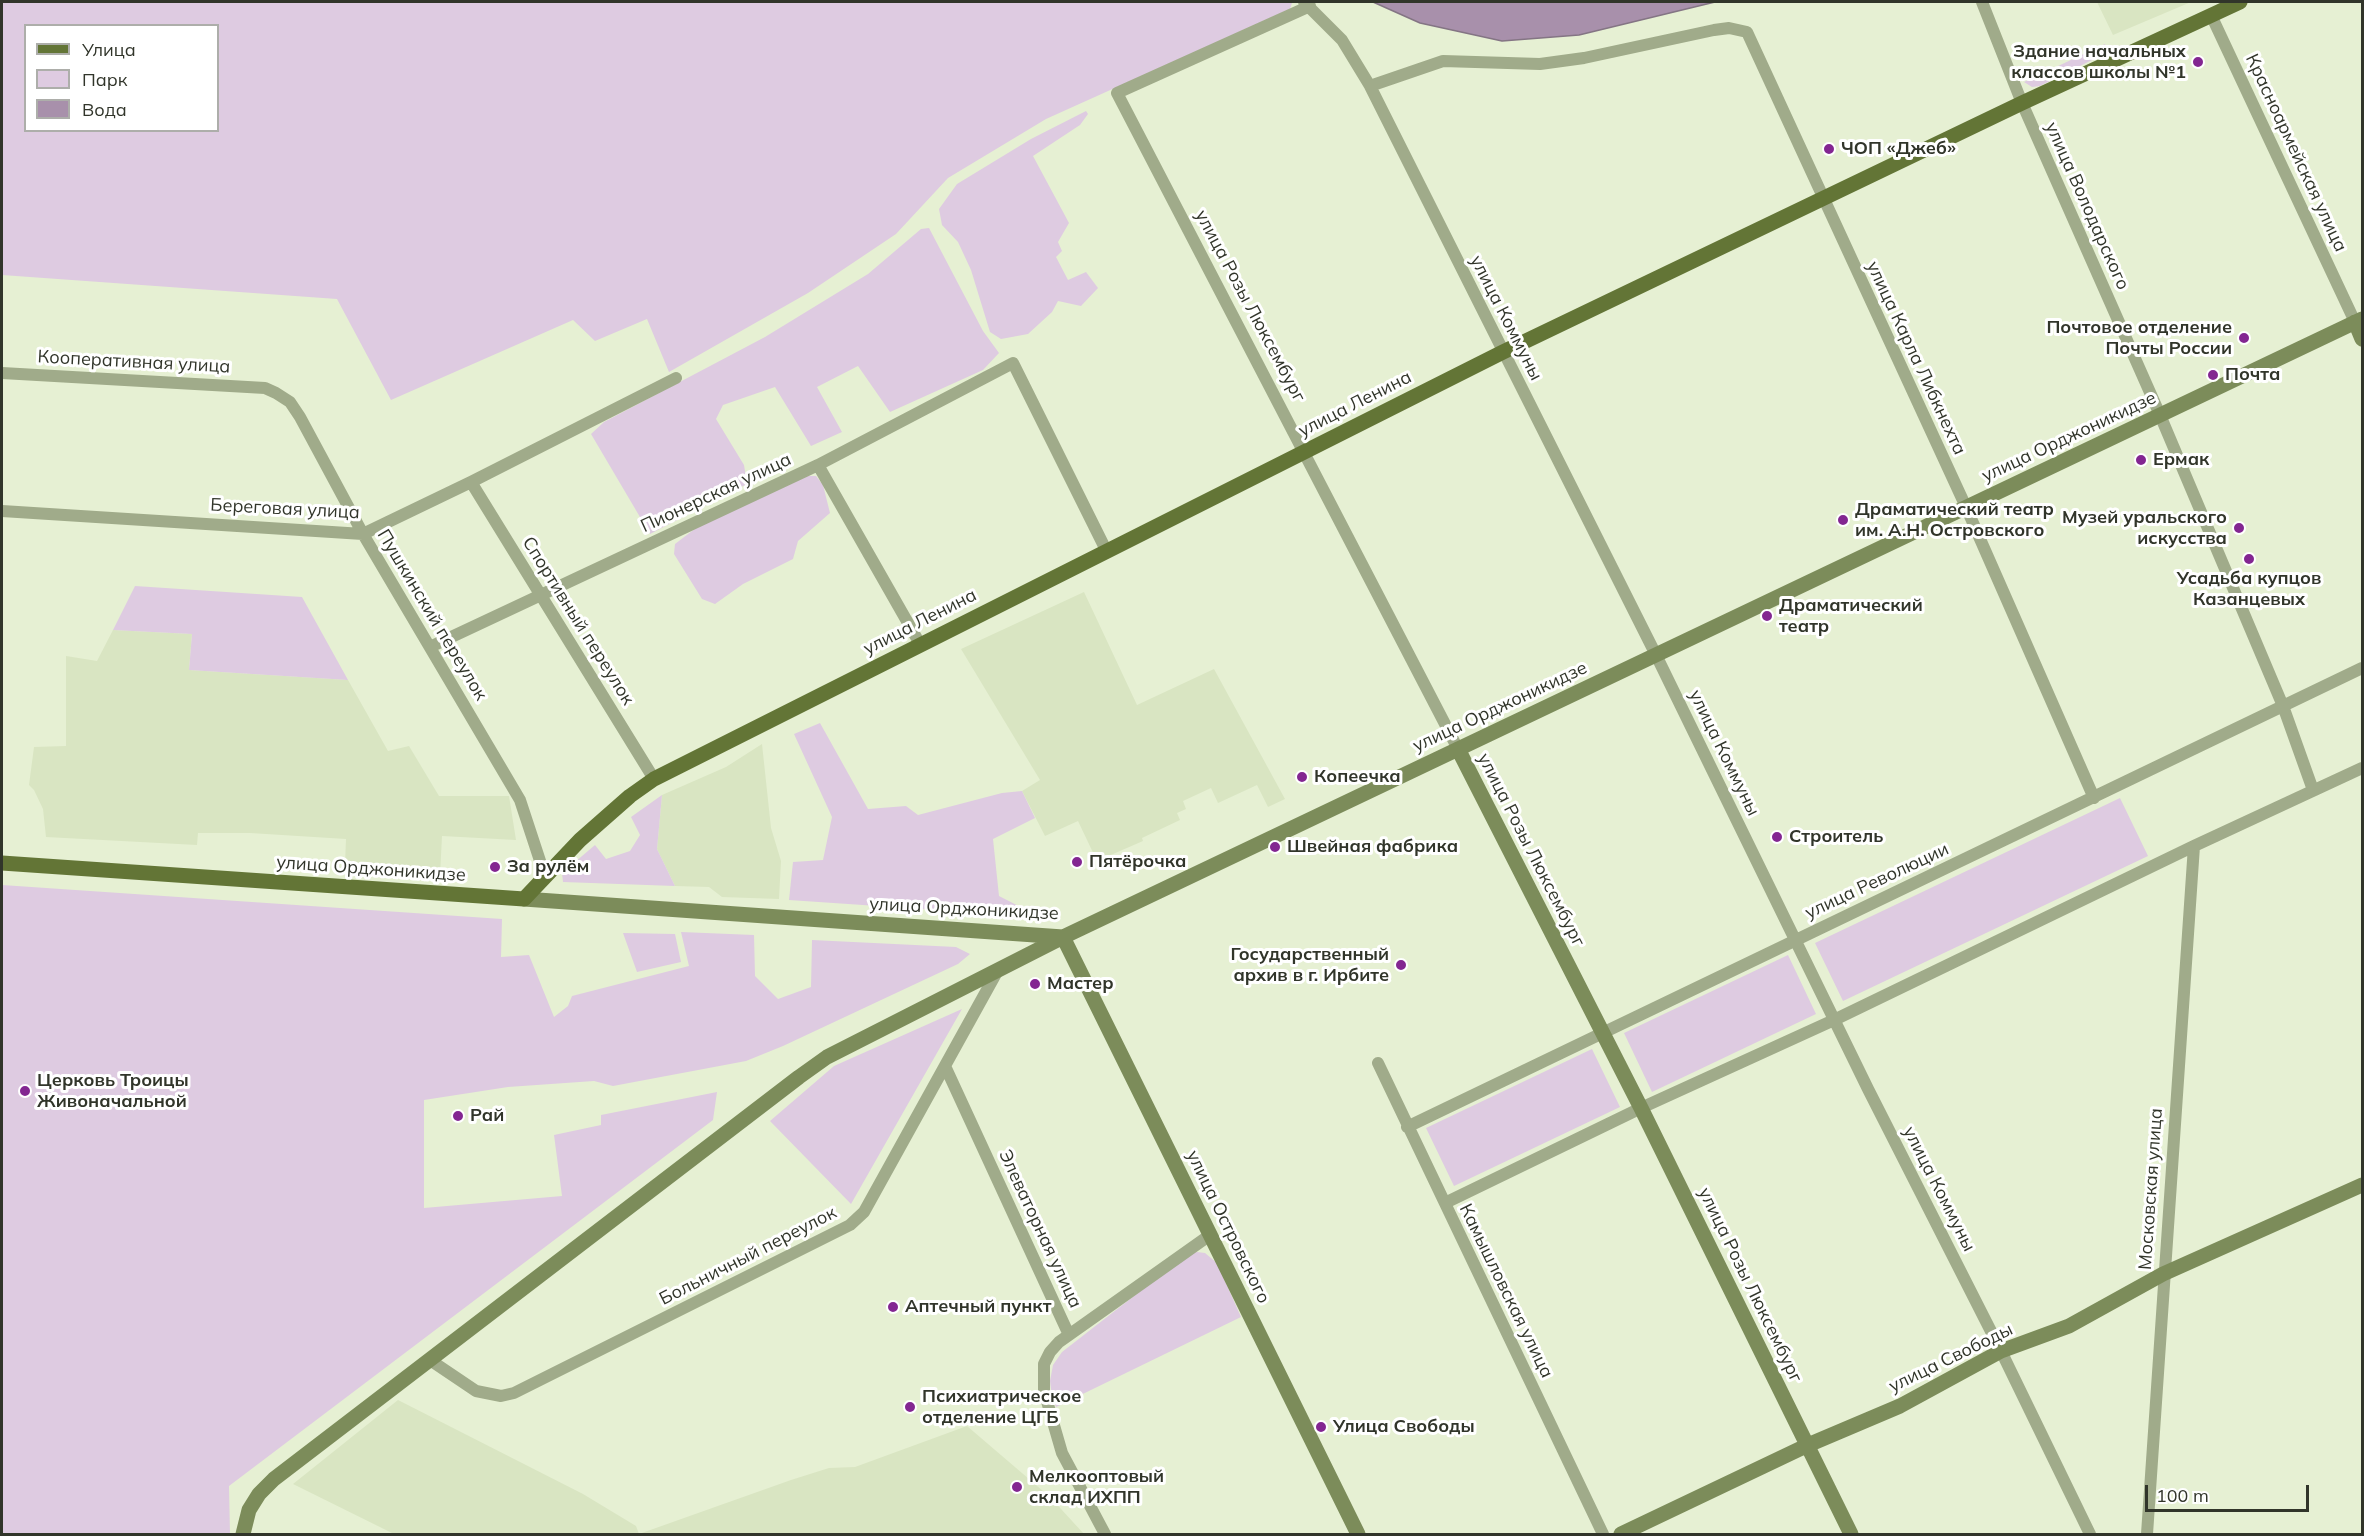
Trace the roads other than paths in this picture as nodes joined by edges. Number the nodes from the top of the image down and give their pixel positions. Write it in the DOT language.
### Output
graph roads {
  1 [pos="1983,2"];
  2 [pos="2240,2"];
  3 [pos="1307,4"];
  4 [pos="2211,15"];
  5 [pos="1370,86"];
  6 [pos="2022,103"];
  7 [pos="1823,199"];
  8 [pos="2359,320"];
  9 [pos="2362,339"];
  10 [pos="1503,352"];
  11 [pos="2,373"];
  12 [pos="676,378"];
  13 [pos="265,388"];
  14 [pos="2160,415"];
  15 [pos="1304,451"];
  16 [pos="818,465"];
  17 [pos="471,482"];
  18 [pos="1966,507"];
  19 [pos="2,511"];
  20 [pos="363,534"];
  21 [pos="1106,550"];
  22 [pos="541,596"];
  23 [pos="920,644"];
  24 [pos="430,647"];
  25 [pos="1656,655"];
  26 [pos="2362,668"];
  27 [pos="2283,706"];
  28 [pos="1458,749"];
  29 [pos="2362,768"];
  30 [pos="654,779"];
  31 [pos="2313,790"];
  32 [pos="2094,798"];
  33 [pos="2194,846"];
  34 [pos="2,863"];
  35 [pos="545,876"];
  36 [pos="524,899"];
  37 [pos="1063,937"];
  38 [pos="1796,939"];
  39 [pos="998,970"];
  40 [pos="1834,1020"];
  41 [pos="1603,1034"];
  42 [pos="1378,1063"];
  43 [pos="945,1066"];
  44 [pos="1641,1108"];
  45 [pos="1407,1127"];
  46 [pos="2362,1185"];
  47 [pos="1445,1203"];
  48 [pos="1210,1234"];
  49 [pos="2163,1274"];
  50 [pos="1069,1335"];
  51 [pos="2001,1351"];
  52 [pos="430,1360"];
  53 [pos="1808,1445"];
  54 [pos="243,1532"];
  55 [pos="1106,1534"];
  56 [pos="1358,1534"];
  57 [pos="1603,1534"];
  58 [pos="1621,1534"];
  59 [pos="1851,1534"];
  60 [pos="2090,1534"];
  61 [pos="2147,1534"];
  1 -- 6 [label="street, улица Володарского"];
  2 -- 4 [label="main road, улица Ленина"];
  3 -- 5 [label="street, улица Коммуны"];
  3 -- 15 [label="street, улица Розы Люксембург"];
  4 -- 6 [label="main road, улица Ленина"];
  4 -- 8 [label="street, Красноармейская улица"];
  5 -- 7 [label="street, улица Карла Либкнехта"];
  5 -- 10 [label="street, улица Коммуны"];
  6 -- 7 [label="main road, улица Ленина"];
  6 -- 14 [label="street, улица Володарского"];
  7 -- 10 [label="main road, улица Ленина"];
  7 -- 18 [label="street, улица Карла Либкнехта"];
  8 -- 9 [label="street, Красноармейская улица"];
  8 -- 14 [label="street, улица Орджоникидзе"];
  10 -- 15 [label="main road, улица Ленина"];
  10 -- 25 [label="street, улица Коммуны"];
  11 -- 13 [label="street, Кооперативная улица"];
  12 -- 17 [label="street, Береговая улица"];
  13 -- 20 [label="street, Пушкинский переулок"];
  14 -- 18 [label="street, улица Орджоникидзе"];
  14 -- 27 [label="street, улица Володарского"];
  15 -- 21 [label="main road, улица Ленина"];
  15 -- 28 [label="street, улица Розы Люксембург"];
  16 -- 21 [label="street, Пионерская улица"];
  16 -- 22 [label="street, Пионерская улица"];
  16 -- 23 [label="street"];
  17 -- 20 [label="street, Береговая улица"];
  17 -- 22 [label="street, Спортивный переулок"];
  18 -- 25 [label="street, улица Орджоникидзе"];
  18 -- 32 [label="street, улица Карла Либкнехта"];
  19 -- 20 [label="street, Береговая улица"];
  20 -- 24 [label="street, Пушкинский переулок"];
  21 -- 23 [label="main road, улица Ленина"];
  22 -- 24 [label="street, Пионерская улица"];
  22 -- 30 [label="street, Спортивный переулок"];
  23 -- 30 [label="main road, улица Ленина"];
  24 -- 35 [label="street, Пушкинский переулок"];
  25 -- 28 [label="street, улица Орджоникидзе"];
  25 -- 38 [label="street, улица Коммуны"];
  26 -- 27 [label="street, улица Революции"];
  27 -- 31 [label="street, улица Володарского"];
  27 -- 32 [label="street, улица Революции"];
  28 -- 37 [label="street, улица Орджоникидзе"];
  28 -- 41 [label="street, улица Розы Люксембург"];
  29 -- 31 [label="street"];
  30 -- 35 [label="main road, улица Ленина"];
  31 -- 33 [label="street"];
  32 -- 38 [label="street, улица Революции"];
  33 -- 40 [label="street"];
  33 -- 49 [label="street, Московская улица"];
  34 -- 36 [label="main road, улица Орджоникидзе"];
  35 -- 36 [label="main road, улица Ленина"];
  36 -- 37 [label="street, улица Орджоникидзе"];
  37 -- 39 [label="street"];
  37 -- 48 [label="street, улица Островского"];
  38 -- 40 [label="street, улица Коммуны"];
  38 -- 41 [label="street, улица Революции"];
  39 -- 43 [label="street, Больничный переулок"];
  39 -- 52 [label="street"];
  40 -- 44 [label="street"];
  40 -- 51 [label="street, улица Коммуны"];
  41 -- 44 [label="street, улица Розы Люксембург"];
  41 -- 45 [label="street, улица Революции"];
  42 -- 45 [label="street, Камышловская улица"];
  43 -- 50 [label="street, Элеваторная улица"];
  43 -- 52 [label="street, Больничный переулок"];
  44 -- 47 [label="street"];
  44 -- 53 [label="street, улица Розы Люксембург"];
  45 -- 47 [label="street, Камышловская улица"];
  46 -- 49 [label="street, улица Свободы"];
  47 -- 57 [label="street, Камышловская улица"];
  48 -- 50 [label="street"];
  48 -- 56 [label="street, улица Островского"];
  49 -- 51 [label="street, улица Свободы"];
  49 -- 61 [label="street, Московская улица"];
  50 -- 55 [label="street, Элеваторная улица"];
  51 -- 53 [label="street, улица Свободы"];
  51 -- 60 [label="street, улица Коммуны"];
  52 -- 54 [label="street"];
  53 -- 58 [label="street, улица Свободы"];
  53 -- 59 [label="street, улица Розы Люксембург"];
}
